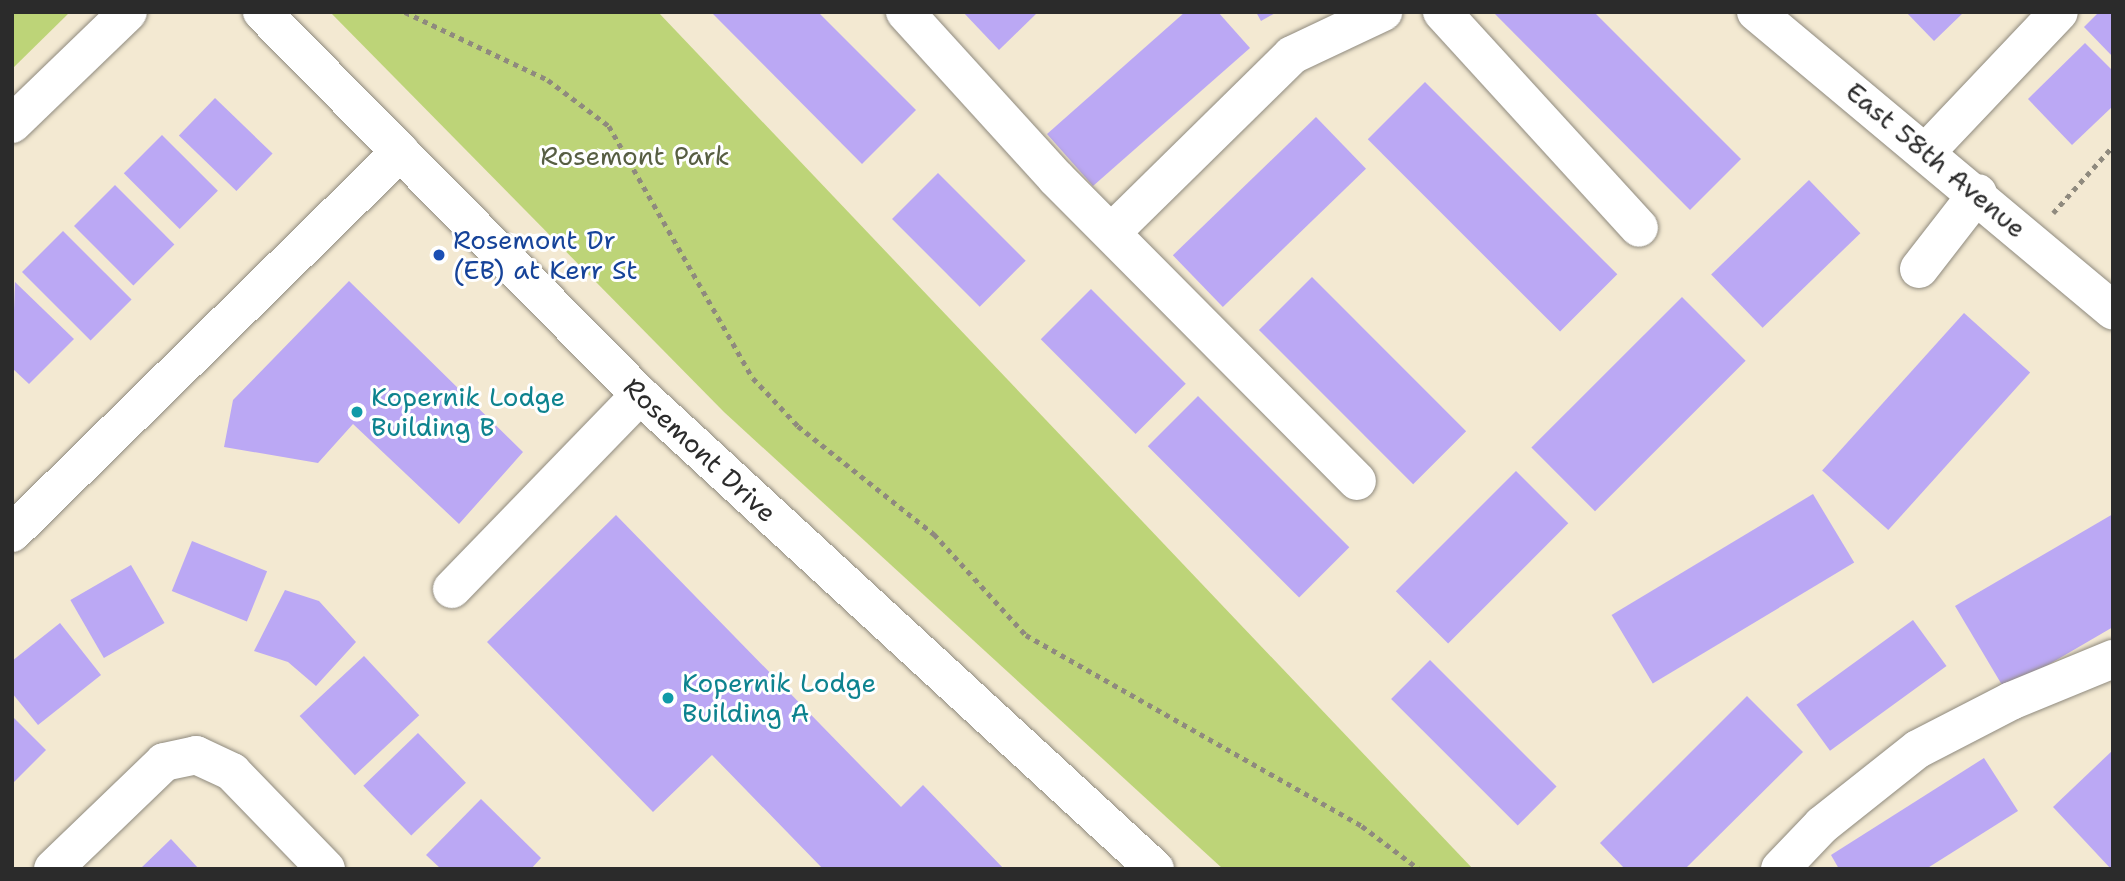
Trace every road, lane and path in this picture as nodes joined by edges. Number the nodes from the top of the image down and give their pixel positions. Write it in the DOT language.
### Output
graph roads {
  1 [pos="128,12"];
  2 [pos="262,12"];
  3 [pos="405,12"];
  4 [pos="905,12"];
  5 [pos="1383,12"];
  6 [pos="1441,12"];
  7 [pos="1756,12"];
  8 [pos="2050,15"];
  9 [pos="12,124"];
  10 [pos="2113,146"];
  11 [pos="1928,150"];
  12 [pos="400,152"];
  13 [pos="1978,193"];
  14 [pos="2052,215"];
  15 [pos="1639,228"];
  16 [pos="1112,232"];
  17 [pos="1919,269"];
  18 [pos="2113,310"];
  19 [pos="640,395"];
  20 [pos="1357,481"];
  21 [pos="12,533"];
  22 [pos="452,589"];
  23 [pos="2113,659"];
  24 [pos="53,869"];
  25 [pos="326,869"];
  26 [pos="1155,869"];
  27 [pos="1419,869"];
  28 [pos="1780,869"];
  1 -- 9 [label="street"];
  2 -- 12 [label="street, Rosemont Drive"];
  3 -- 27 [label="path"];
  4 -- 16 [label="street"];
  5 -- 16 [label="street"];
  6 -- 15 [label="street"];
  7 -- 11 [label="street, East 58th Avenue"];
  8 -- 11 [label="street"];
  10 -- 14 [label="path"];
  11 -- 13 [label="street, East 58th Avenue"];
  12 -- 19 [label="street, Rosemont Drive"];
  12 -- 21 [label="street"];
  13 -- 17 [label="street"];
  13 -- 18 [label="street, East 58th Avenue"];
  16 -- 20 [label="street"];
  19 -- 22 [label="street"];
  19 -- 26 [label="street, Rosemont Drive"];
  23 -- 28 [label="street"];
  24 -- 25 [label="street"];
}
